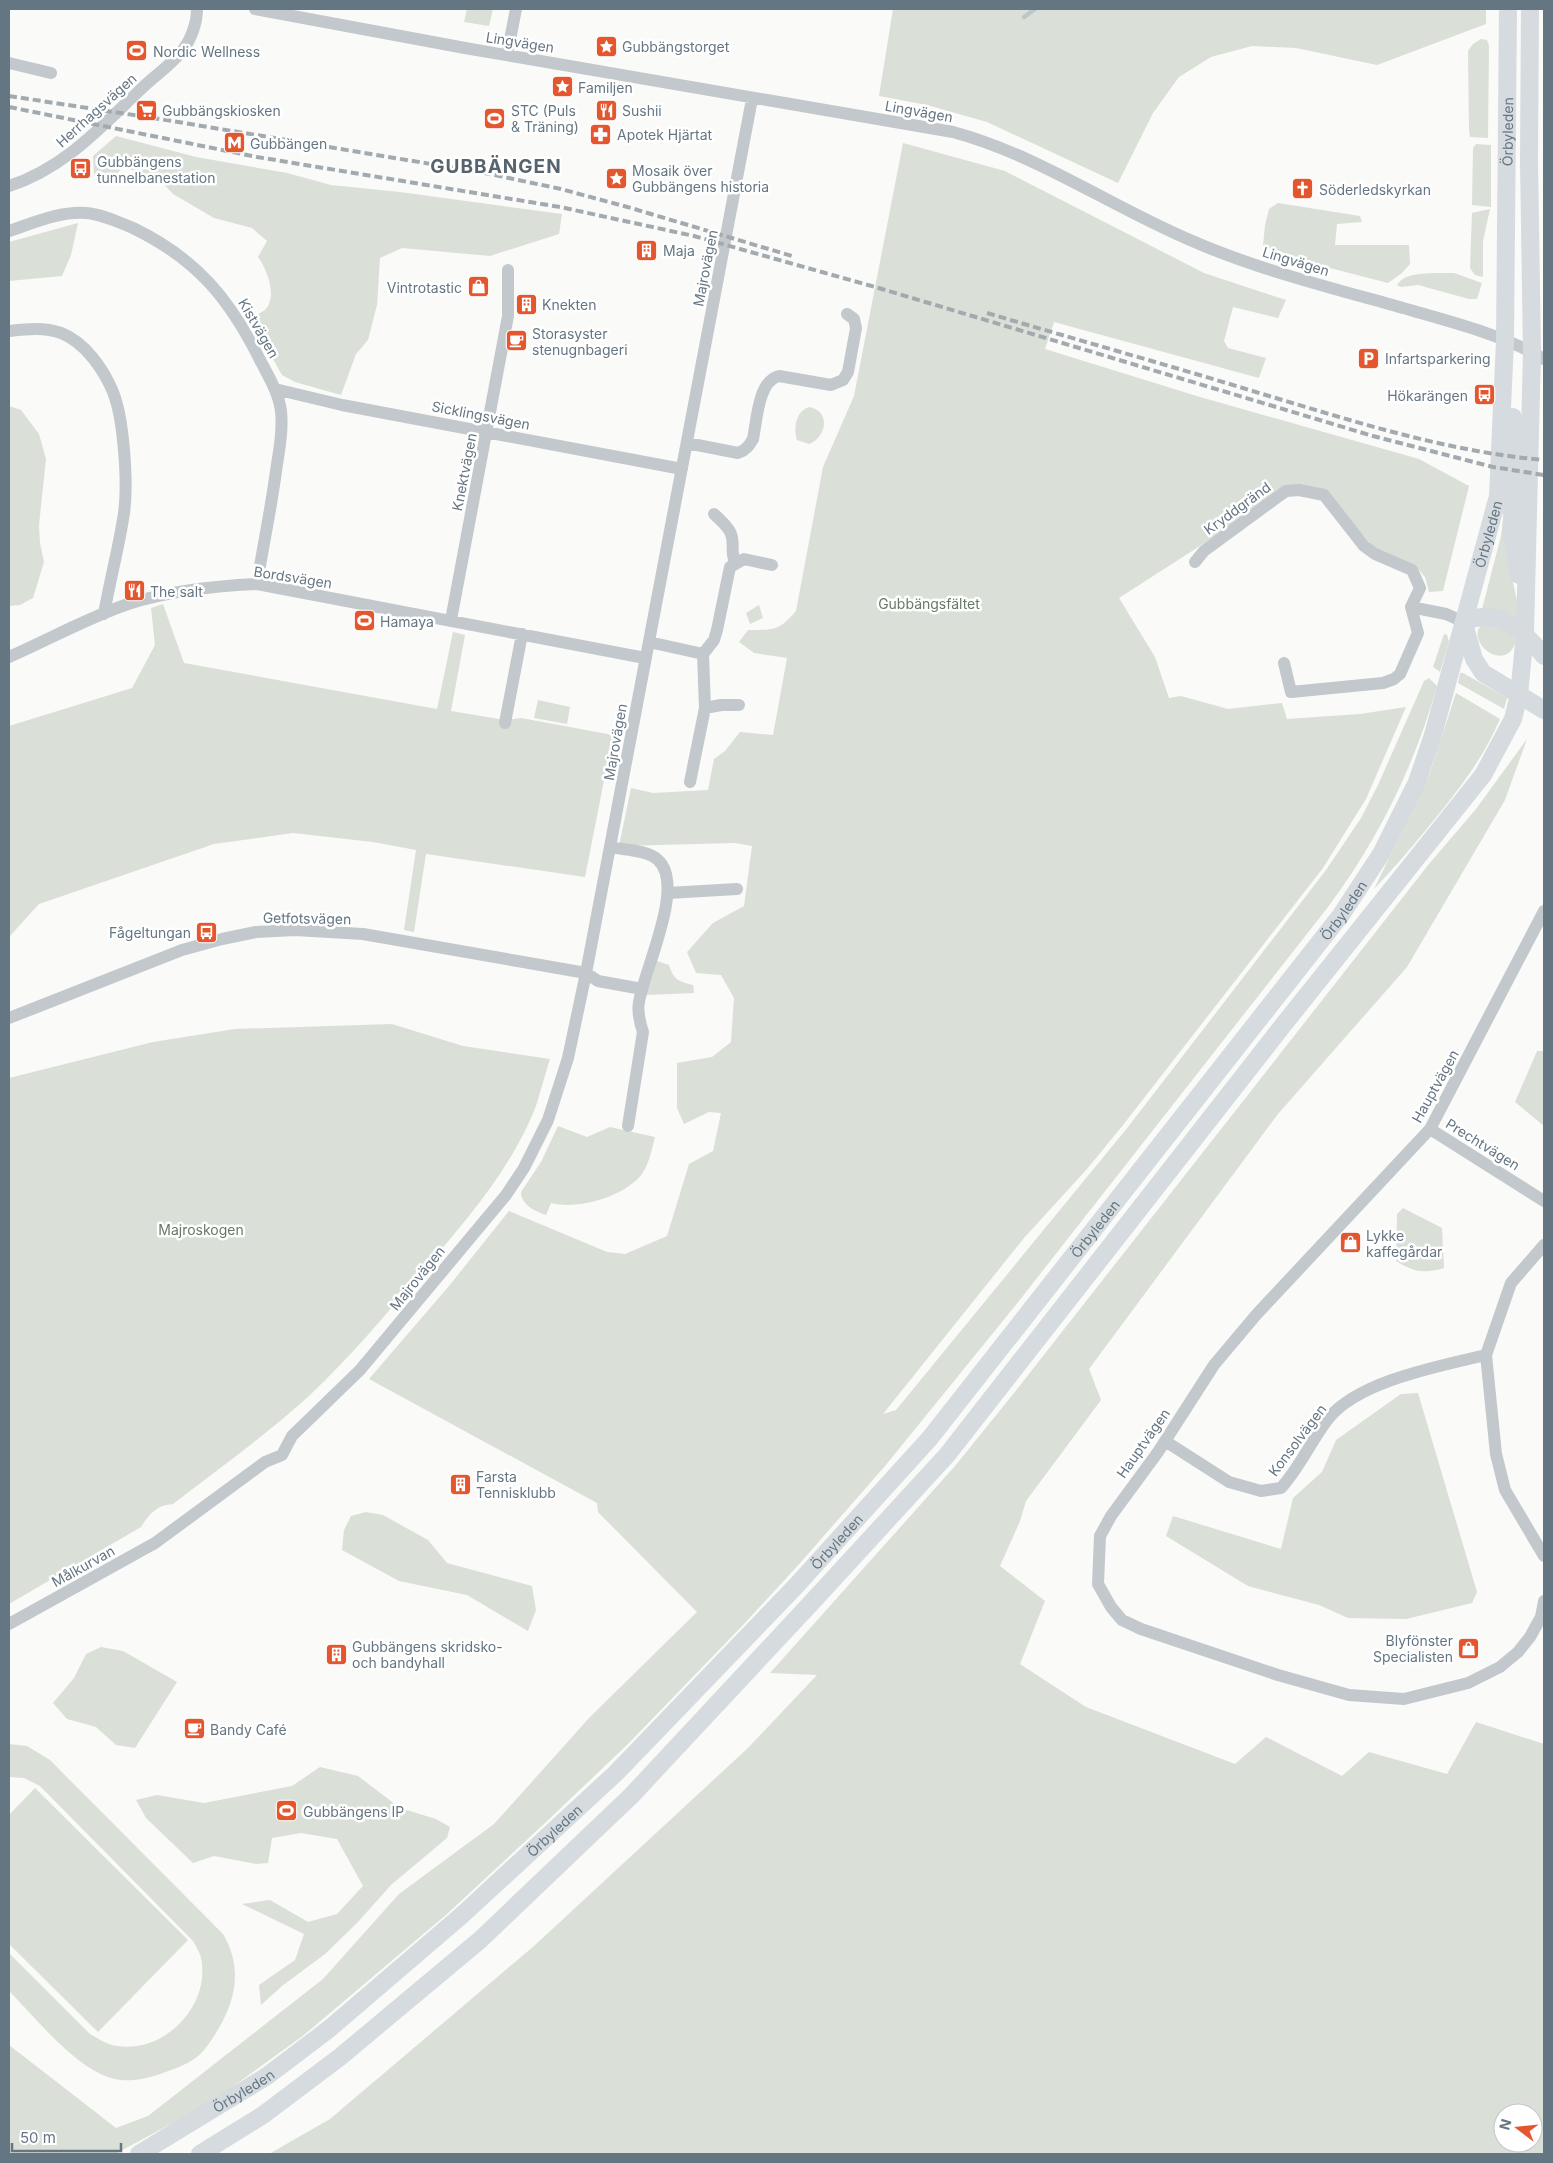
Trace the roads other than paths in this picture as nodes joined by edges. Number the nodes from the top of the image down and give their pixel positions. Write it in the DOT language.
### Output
graph roads {
  1 [pos="197,9"];
  2 [pos="255,9"];
  3 [pos="516,9"];
  4 [pos="1508,9"];
  5 [pos="1530,9"];
  6 [pos="507,55"];
  7 [pos="9,63"];
  8 [pos="51,73"];
  9 [pos="752,99"];
  10 [pos="9,186"];
  11 [pos="9,230"];
  12 [pos="508,270"];
  13 [pos="847,314"];
  14 [pos="9,331"];
  15 [pos="1510,343"];
  16 [pos="1538,355"];
  17 [pos="275,389"];
  18 [pos="487,431"];
  19 [pos="687,443"];
  20 [pos="682,469"];
  21 [pos="714,514"];
  22 [pos="736,562"];
  23 [pos="1196,562"];
  24 [pos="772,564"];
  25 [pos="257,584"];
  26 [pos="1526,592"];
  27 [pos="1412,607"];
  28 [pos="104,614"];
  29 [pos="451,620"];
  30 [pos="1464,622"];
  31 [pos="1525,633"];
  32 [pos="522,634"];
  33 [pos="649,642"];
  34 [pos="703,654"];
  35 [pos="1544,656"];
  36 [pos="9,658"];
  37 [pos="646,658"];
  38 [pos="1284,663"];
  39 [pos="1519,695"];
  40 [pos="739,705"];
  41 [pos="705,708"];
  42 [pos="1544,710"];
  43 [pos="504,723"];
  44 [pos="690,782"];
  45 [pos="610,847"];
  46 [pos="737,889"];
  47 [pos="668,894"];
  48 [pos="1544,911"];
  49 [pos="586,973"];
  50 [pos="642,989"];
  51 [pos="9,1018"];
  52 [pos="628,1126"];
  53 [pos="1430,1129"];
  54 [pos="1544,1201"];
  55 [pos="1544,1245"];
  56 [pos="1486,1355"];
  57 [pos="1165,1441"];
  58 [pos="171,1532"];
  59 [pos="1544,1556"];
  60 [pos="1544,1601"];
  61 [pos="9,1624"];
  62 [pos="139,2154"];
  63 [pos="200,2154"];
  1 -- 10 [label="street, Herrhagsvägen"];
  2 -- 6 [label="street, Lingvägen"];
  3 -- 6 [label="street"];
  4 -- 15 [label="main road, Örbyleden"];
  5 -- 16 [label="main road, Örbyleden"];
  6 -- 9 [label="street, Lingvägen"];
  7 -- 8 [label="street"];
  9 -- 15 [label="street, Lingvägen"];
  9 -- 19 [label="street, Majrovägen"];
  11 -- 17 [label="street, Kistvägen"];
  12 -- 18 [label="street, Knektvägen"];
  13 -- 19 [label="street"];
  14 -- 28 [label="street"];
  15 -- 16 [label="street, Lingvägen"];
  15 -- 26 [label="main road, Örbyleden"];
  15 -- 30 [label="main road, Örbyleden"];
  16 -- 26 [label="main road, Örbyleden"];
  17 -- 18 [label="street, Sicklingsvägen"];
  17 -- 25 [label="street, Kistvägen"];
  18 -- 20 [label="street, Sicklingsvägen"];
  18 -- 29 [label="street, Knektvägen"];
  19 -- 20 [label="street, Majrovägen"];
  20 -- 33 [label="street, Majrovägen"];
  21 -- 22 [label="street"];
  22 -- 24 [label="street"];
  22 -- 34 [label="street"];
  23 -- 27 [label="street, Kryddgränd"];
  25 -- 28 [label="street, Bordsvägen"];
  25 -- 29 [label="street, Bordsvägen"];
  26 -- 31 [label="main road, Örbyleden"];
  27 -- 30 [label="street"];
  27 -- 38 [label="street, Kryddgränd"];
  28 -- 36 [label="street, Bordsvägen"];
  29 -- 32 [label="street, Bordsvägen"];
  30 -- 31 [label="main road"];
  30 -- 39 [label="main road"];
  30 -- 62 [label="main road, Örbyleden"];
  31 -- 35 [label="main road"];
  31 -- 39 [label="main road, Örbyleden"];
  32 -- 37 [label="street, Bordsvägen"];
  32 -- 43 [label="street"];
  33 -- 34 [label="street"];
  33 -- 37 [label="street, Majrovägen"];
  34 -- 41 [label="street"];
  37 -- 45 [label="street, Majrovägen"];
  39 -- 42 [label="main road"];
  39 -- 63 [label="main road, Örbyleden"];
  40 -- 41 [label="street"];
  41 -- 44 [label="street"];
  45 -- 47 [label="street"];
  45 -- 49 [label="street, Majrovägen"];
  46 -- 47 [label="street"];
  47 -- 50 [label="street"];
  48 -- 53 [label="street, Hauptvägen"];
  49 -- 50 [label="street"];
  49 -- 51 [label="street, Getfotsvägen"];
  49 -- 58 [label="street, Majrovägen"];
  50 -- 52 [label="street"];
  53 -- 54 [label="street, Prechtvägen"];
  53 -- 57 [label="street, Hauptvägen"];
  55 -- 56 [label="street"];
  56 -- 57 [label="street, Konsolvägen"];
  56 -- 59 [label="street"];
  57 -- 60 [label="street, Hauptvägen"];
  58 -- 61 [label="street, Målkurvan"];
}
